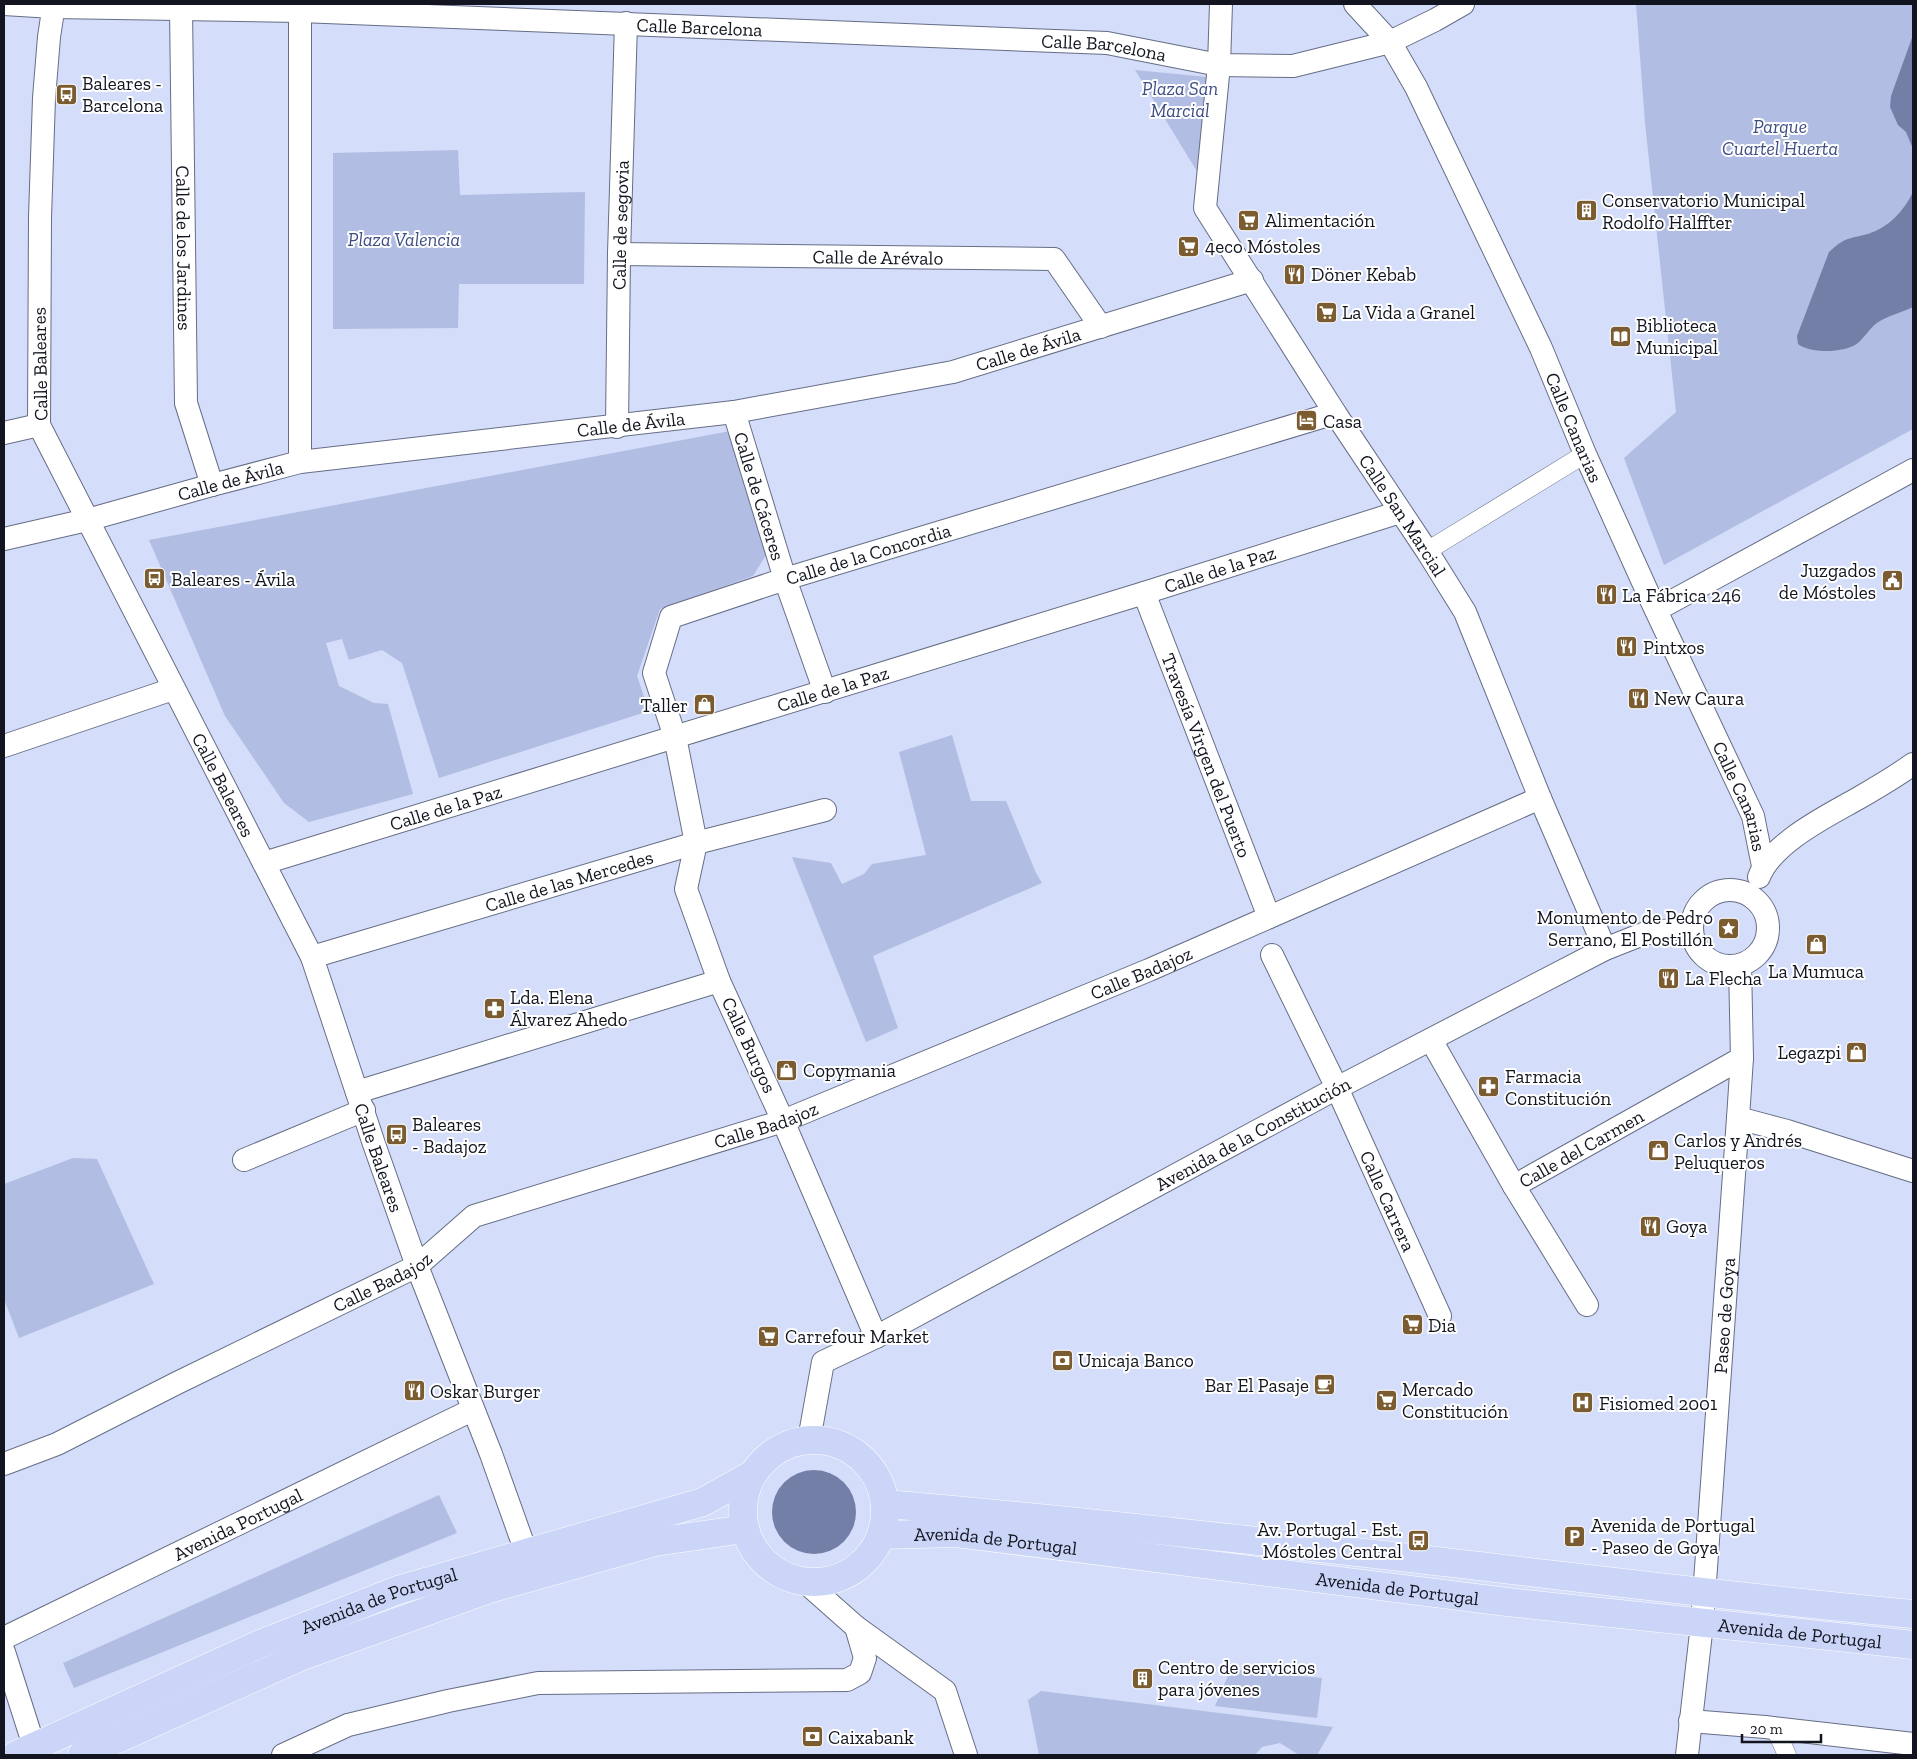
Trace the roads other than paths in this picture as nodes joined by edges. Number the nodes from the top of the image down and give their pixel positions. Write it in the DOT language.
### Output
graph roads {
  1 [pos="4,4"];
  2 [pos="1220,4"];
  3 [pos="1355,4"];
  4 [pos="1463,4"];
  5 [pos="54,5"];
  6 [pos="181,8"];
  7 [pos="300,11"];
  8 [pos="492,11"];
  9 [pos="626,23"];
  10 [pos="1390,42"];
  11 [pos="1219,64"];
  12 [pos="619,254"];
  13 [pos="1252,280"];
  14 [pos="1101,327"];
  15 [pos="734,412"];
  16 [pos="1335,413"];
  17 [pos="39,425"];
  18 [pos="617,427"];
  19 [pos="4,433"];
  20 [pos="1585,454"];
  21 [pos="300,462"];
  22 [pos="1913,470"];
  23 [pos="212,485"];
  24 [pos="1400,512"];
  25 [pos="87,520"];
  26 [pos="4,539"];
  27 [pos="1427,551"];
  28 [pos="785,579"];
  29 [pos="1144,593"];
  30 [pos="1656,610"];
  31 [pos="173,689"];
  32 [pos="825,692"];
  33 [pos="675,737"];
  34 [pos="4,746"];
  35 [pos="1913,764"];
  36 [pos="1540,798"];
  37 [pos="825,810"];
  38 [pos="696,843"];
  39 [pos="264,863"];
  40 [pos="1763,866"];
  41 [pos="686,889"];
  42 [pos="1752,896"];
  43 [pos="1269,917"];
  44 [pos="1690,927"];
  45 [pos="1605,949"];
  46 [pos="1272,954"];
  47 [pos="312,957"];
  48 [pos="1740,965"];
  49 [pos="719,981"];
  50 [pos="1431,1040"];
  51 [pos="1742,1058"];
  52 [pos="1337,1088"];
  53 [pos="360,1101"];
  54 [pos="1738,1118"];
  55 [pos="784,1121"];
  56 [pos="244,1160"];
  57 [pos="1913,1171"];
  58 [pos="1514,1186"];
  59 [pos="417,1266"];
  60 [pos="1588,1305"];
  61 [pos="1440,1316"];
  62 [pos="876,1338"];
  63 [pos="472,1410"];
  64 [pos="809,1440"];
  65 [pos="4,1464"];
  66 [pos="753,1474"];
  67 [pos="885,1504"];
  68 [pos="745,1529"];
  69 [pos="881,1535"];
  70 [pos="526,1552"];
  71 [pos="804,1581"];
  72 [pos="1704,1593"];
  73 [pos="1913,1614"];
  74 [pos="1702,1624"];
  75 [pos="856,1627"];
  76 [pos="4,1638"];
  77 [pos="1913,1645"];
  78 [pos="4,1652"];
  79 [pos="1690,1722"];
  80 [pos="1775,1728"];
  81 [pos="1913,1744"];
  82 [pos="25,1751"];
  83 [pos="82,1755"];
  84 [pos="283,1755"];
  85 [pos="966,1755"];
  86 [pos="1687,1755"];
  87 [pos="1787,1755"];
  1 -- 5 [label="street, Calle Barcelona"];
  2 -- 11 [label="street, Calle San Marcial"];
  3 -- 10 [label="street, Calle Canarias"];
  4 -- 10 [label="street, Calle Barcelona"];
  5 -- 6 [label="street, Calle Barcelona"];
  5 -- 17 [label="street, Calle Baleares"];
  6 -- 7 [label="street, Calle Barcelona"];
  6 -- 23 [label="street, Calle de los Jardines"];
  7 -- 8 [label="street, Calle Barcelona"];
  7 -- 21 [label="street"];
  8 -- 9 [label="street, Calle Barcelona"];
  9 -- 11 [label="street, Calle Barcelona"];
  9 -- 12 [label="street, Calle de segovia"];
  10 -- 11 [label="street, Calle Barcelona"];
  10 -- 20 [label="street, Calle Canarias"];
  11 -- 13 [label="street, Calle San Marcial"];
  12 -- 14 [label="street, Calle de Arévalo"];
  12 -- 18 [label="street, Calle de segovia"];
  13 -- 14 [label="street, Calle de Ávila"];
  13 -- 16 [label="street, Calle San Marcial"];
  14 -- 15 [label="street, Calle de Ávila"];
  15 -- 18 [label="street, Calle de Ávila"];
  15 -- 28 [label="street, Calle de Cáceres"];
  16 -- 24 [label="street, Calle San Marcial"];
  16 -- 28 [label="street, Calle de la Concordia"];
  17 -- 19 [label="street"];
  17 -- 25 [label="street, Calle Baleares"];
  18 -- 21 [label="street, Calle de Ávila"];
  20 -- 27 [label="street"];
  20 -- 30 [label="street, Calle Canarias"];
  21 -- 23 [label="street, Calle de Ávila"];
  22 -- 30 [label="street"];
  23 -- 25 [label="street, Calle de Ávila"];
  24 -- 27 [label="street, Calle San Marcial"];
  24 -- 29 [label="street, Calle de la Paz"];
  25 -- 26 [label="street, Calle de Ávila"];
  25 -- 31 [label="street, Calle Baleares"];
  27 -- 36 [label="street, Calle San Marcial"];
  28 -- 32 [label="street, Calle de Cáceres"];
  28 -- 33 [label="street, Calle de la Concordia"];
  29 -- 32 [label="street, Calle de la Paz"];
  29 -- 43 [label="street, Travesía Virgen del Puerto"];
  30 -- 40 [label="street, Calle Canarias"];
  31 -- 34 [label="street"];
  31 -- 39 [label="street, Calle Baleares"];
  32 -- 33 [label="street, Calle de la Paz"];
  33 -- 38 [label="street, Calle de la Concordia"];
  33 -- 39 [label="street, Calle de la Paz"];
  35 -- 40 [label="street"];
  36 -- 43 [label="street, Calle Badajoz"];
  36 -- 45 [label="street, Calle San Marcial"];
  37 -- 38 [label="street, Calle de las Mercedes"];
  38 -- 41 [label="street, Calle de la Concordia"];
  38 -- 47 [label="street, Calle de las Mercedes"];
  39 -- 47 [label="street, Calle Baleares"];
  40 -- 42 [label="street"];
  41 -- 49 [label="street, Calle Burgos"];
  42 -- 44 [label="street"];
  42 -- 48 [label="street"];
  43 -- 55 [label="street, Calle Badajoz"];
  44 -- 45 [label="street, Avenida de la Constitución"];
  44 -- 48 [label="street"];
  45 -- 50 [label="street, Avenida de la Constitución"];
  46 -- 52 [label="street, Calle Carrera"];
  47 -- 53 [label="street, Calle Baleares"];
  48 -- 51 [label="street, Paseo de Goya"];
  49 -- 53 [label="street"];
  49 -- 55 [label="street, Calle Burgos"];
  50 -- 52 [label="street, Avenida de la Constitución"];
  50 -- 58 [label="street, Calle del Carmen"];
  51 -- 54 [label="street, Paseo de Goya"];
  51 -- 58 [label="street, Calle del Carmen"];
  52 -- 61 [label="street, Calle Carrera"];
  52 -- 62 [label="street, Avenida de la Constitución"];
  53 -- 56 [label="street"];
  53 -- 59 [label="street, Calle Baleares"];
  54 -- 57 [label="street"];
  54 -- 72 [label="street, Paseo de Goya"];
  55 -- 59 [label="street, Calle Badajoz"];
  55 -- 62 [label="street, Calle Burgos"];
  58 -- 60 [label="street"];
  59 -- 63 [label="street, Calle Baleares"];
  59 -- 65 [label="street, Calle Badajoz"];
  62 -- 64 [label="street, Avenida de la Constitución"];
  63 -- 70 [label="street, Calle Baleares"];
  63 -- 76 [label="street, Avenida Portugal"];
  64 -- 66 [label="main road"];
  64 -- 67 [label="main road"];
  66 -- 68 [label="main road"];
  66 -- 70 [label="main road, Avenida de Portugal"];
  67 -- 69 [label="main road"];
  67 -- 72 [label="main road, Avenida de Portugal"];
  68 -- 71 [label="main road"];
  68 -- 83 [label="main road, Avenida de Portugal"];
  69 -- 71 [label="main road"];
  69 -- 74 [label="main road, Avenida de Portugal"];
  70 -- 82 [label="main road, Avenida de Portugal"];
  71 -- 75 [label="street"];
  72 -- 73 [label="main road, Avenida de Portugal"];
  72 -- 74 [label="street, Paseo de Goya"];
  74 -- 77 [label="main road, Avenida de Portugal"];
  74 -- 79 [label="street, Paseo de Goya"];
  75 -- 84 [label="street"];
  75 -- 85 [label="street"];
  78 -- 82 [label="street"];
  79 -- 80 [label="street"];
  79 -- 86 [label="street, Paseo de Goya"];
  80 -- 81 [label="street"];
  80 -- 87 [label="street"];
}
